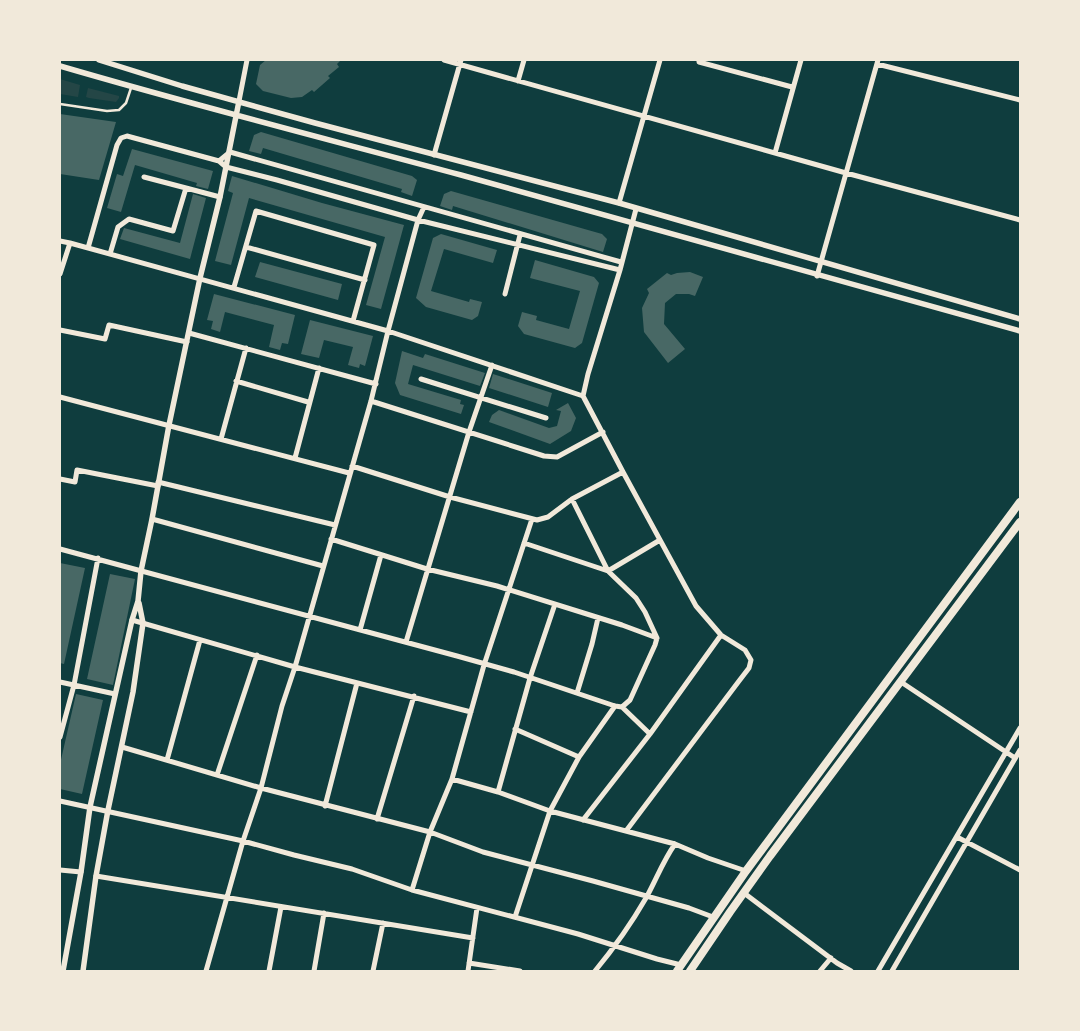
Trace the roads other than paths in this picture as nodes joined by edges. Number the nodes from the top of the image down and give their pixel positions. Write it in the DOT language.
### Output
graph roads {
  1 [pos="99,60"];
  2 [pos="247,60"];
  3 [pos="444,60"];
  4 [pos="524,60"];
  5 [pos="660,60"];
  6 [pos="700,60"];
  7 [pos="801,60"];
  8 [pos="460,62"];
  9 [pos="877,62"];
  10 [pos="60,66"];
  11 [pos="518,81"];
  12 [pos="132,86"];
  13 [pos="792,87"];
  14 [pos="1020,100"];
  15 [pos="239,101"];
  16 [pos="60,104"];
  17 [pos="645,115"];
  18 [pos="236,116"];
  19 [pos="230,152"];
  20 [pos="775,153"];
  21 [pos="434,155"];
  22 [pos="219,161"];
  23 [pos="226,167"];
  24 [pos="846,173"];
  25 [pos="144,177"];
  26 [pos="186,188"];
  27 [pos="220,197"];
  28 [pos="620,204"];
  29 [pos="424,207"];
  30 [pos="636,209"];
  31 [pos="418,220"];
  32 [pos="1020,220"];
  33 [pos="632,222"];
  34 [pos="520,235"];
  35 [pos="60,241"];
  36 [pos="70,243"];
  37 [pos="518,244"];
  38 [pos="246,247"];
  39 [pos="88,248"];
  40 [pos="110,254"];
  41 [pos="621,262"];
  42 [pos="821,263"];
  43 [pos="620,270"];
  44 [pos="60,274"];
  45 [pos="817,276"];
  46 [pos="200,278"];
  47 [pos="364,280"];
  48 [pos="234,288"];
  49 [pos="504,294"];
  50 [pos="1020,319"];
  51 [pos="353,321"];
  52 [pos="60,330"];
  53 [pos="388,331"];
  54 [pos="1020,331"];
  55 [pos="189,333"];
  56 [pos="187,342"];
  57 [pos="246,348"];
  58 [pos="492,365"];
  59 [pos="319,368"];
  60 [pos="421,379"];
  61 [pos="236,380"];
  62 [pos="376,384"];
  63 [pos="583,396"];
  64 [pos="60,397"];
  65 [pos="481,398"];
  66 [pos="371,401"];
  67 [pos="308,402"];
  68 [pos="546,418"];
  69 [pos="169,424"];
  70 [pos="468,432"];
  71 [pos="603,432"];
  72 [pos="221,438"];
  73 [pos="295,458"];
  74 [pos="352,466"];
  75 [pos="623,472"];
  76 [pos="349,473"];
  77 [pos="60,479"];
  78 [pos="158,484"];
  79 [pos="450,497"];
  80 [pos="572,499"];
  81 [pos="1020,502"];
  82 [pos="152,519"];
  83 [pos="532,519"];
  84 [pos="1020,522"];
  85 [pos="334,525"];
  86 [pos="331,539"];
  87 [pos="660,540"];
  88 [pos="524,543"];
  89 [pos="60,549"];
  90 [pos="381,555"];
  91 [pos="98,558"];
  92 [pos="323,566"];
  93 [pos="427,569"];
  94 [pos="141,570"];
  95 [pos="608,571"];
  96 [pos="508,590"];
  97 [pos="138,601"];
  98 [pos="555,604"];
  99 [pos="309,615"];
  100 [pos="598,618"];
  101 [pos="132,620"];
  102 [pos="143,623"];
  103 [pos="360,630"];
  104 [pos="721,635"];
  105 [pos="657,638"];
  106 [pos="200,640"];
  107 [pos="406,642"];
  108 [pos="257,655"];
  109 [pos="484,665"];
  110 [pos="295,667"];
  111 [pos="530,678"];
  112 [pos="60,682"];
  113 [pos="900,682"];
  114 [pos="358,683"];
  115 [pos="74,685"];
  116 [pos="577,693"];
  117 [pos="115,694"];
  118 [pos="414,696"];
  119 [pos="615,706"];
  120 [pos="622,707"];
  121 [pos="471,712"];
  122 [pos="1020,728"];
  123 [pos="516,729"];
  124 [pos="650,734"];
  125 [pos="60,737"];
  126 [pos="122,747"];
  127 [pos="1020,750"];
  128 [pos="1006,753"];
  129 [pos="579,757"];
  130 [pos="1015,758"];
  131 [pos="167,760"];
  132 [pos="218,775"];
  133 [pos="452,779"];
  134 [pos="261,788"];
  135 [pos="498,792"];
  136 [pos="60,801"];
  137 [pos="325,806"];
  138 [pos="90,807"];
  139 [pos="108,810"];
  140 [pos="550,811"];
  141 [pos="377,819"];
  142 [pos="583,820"];
  143 [pos="626,831"];
  144 [pos="430,832"];
  145 [pos="957,837"];
  146 [pos="243,841"];
  147 [pos="967,841"];
  148 [pos="675,844"];
  149 [pos="533,865"];
  150 [pos="60,870"];
  151 [pos="1020,870"];
  152 [pos="746,871"];
  153 [pos="81,872"];
  154 [pos="96,876"];
  155 [pos="412,890"];
  156 [pos="744,893"];
  157 [pos="647,896"];
  158 [pos="227,897"];
  159 [pos="281,906"];
  160 [pos="477,908"];
  161 [pos="324,913"];
  162 [pos="515,917"];
  163 [pos="713,917"];
  164 [pos="383,922"];
  165 [pos="473,938"];
  166 [pos="615,946"];
  167 [pos="831,958"];
  168 [pos="469,963"];
  169 [pos="679,968"];
  170 [pos="63,971"];
  171 [pos="83,971"];
  172 [pos="206,971"];
  173 [pos="269,971"];
  174 [pos="314,971"];
  175 [pos="373,971"];
  176 [pos="468,971"];
  177 [pos="520,971"];
  178 [pos="595,971"];
  179 [pos="690,971"];
  180 [pos="820,971"];
  181 [pos="852,971"];
  182 [pos="878,971"];
  183 [pos="892,971"];
  1 -- 15 [label="street"];
  2 -- 15 [label="street"];
  3 -- 8 [label="street"];
  4 -- 11 [label="street"];
  5 -- 17 [label="street"];
  6 -- 13 [label="street"];
  7 -- 13 [label="street"];
  8 -- 11 [label="street"];
  8 -- 21 [label="street"];
  9 -- 14 [label="street"];
  9 -- 24 [label="street"];
  10 -- 12 [label="street"];
  11 -- 17 [label="street"];
  12 -- 16 [label="lane"];
  12 -- 18 [label="street"];
  13 -- 20 [label="street"];
  15 -- 18 [label="street"];
  15 -- 21 [label="street"];
  17 -- 20 [label="street"];
  17 -- 28 [label="street"];
  18 -- 19 [label="street"];
  18 -- 33 [label="street"];
  19 -- 22 [label="street"];
  19 -- 23 [label="street"];
  19 -- 29 [label="street"];
  20 -- 24 [label="street"];
  21 -- 28 [label="street"];
  22 -- 23 [label="street"];
  22 -- 39 [label="street"];
  23 -- 27 [label="street"];
  23 -- 31 [label="street"];
  24 -- 32 [label="street"];
  24 -- 42 [label="street"];
  25 -- 26 [label="street"];
  26 -- 27 [label="street"];
  26 -- 40 [label="street"];
  27 -- 46 [label="street"];
  28 -- 30 [label="street"];
  29 -- 31 [label="street"];
  29 -- 34 [label="street"];
  30 -- 33 [label="street"];
  30 -- 42 [label="street"];
  31 -- 37 [label="street"];
  31 -- 53 [label="street"];
  33 -- 41 [label="street"];
  33 -- 45 [label="street"];
  34 -- 37 [label="street"];
  34 -- 41 [label="street"];
  35 -- 36 [label="street"];
  36 -- 39 [label="street"];
  36 -- 44 [label="street"];
  37 -- 43 [label="street"];
  37 -- 49 [label="street"];
  38 -- 47 [label="street"];
  38 -- 47 [label="street"];
  38 -- 48 [label="street"];
  39 -- 40 [label="street"];
  40 -- 46 [label="street"];
  41 -- 43 [label="street"];
  42 -- 45 [label="street"];
  42 -- 50 [label="street"];
  43 -- 63 [label="street"];
  45 -- 54 [label="street"];
  46 -- 48 [label="street"];
  46 -- 55 [label="street"];
  47 -- 51 [label="street"];
  48 -- 51 [label="street"];
  51 -- 53 [label="street"];
  52 -- 56 [label="street"];
  53 -- 58 [label="street"];
  53 -- 62 [label="street"];
  55 -- 56 [label="street"];
  55 -- 57 [label="street"];
  56 -- 69 [label="street"];
  57 -- 59 [label="street"];
  57 -- 61 [label="street"];
  58 -- 63 [label="street"];
  58 -- 65 [label="street"];
  59 -- 62 [label="street"];
  59 -- 67 [label="street"];
  60 -- 65 [label="street"];
  61 -- 67 [label="street"];
  61 -- 72 [label="street"];
  62 -- 66 [label="street"];
  63 -- 71 [label="street"];
  64 -- 69 [label="street"];
  65 -- 68 [label="street"];
  65 -- 70 [label="street"];
  66 -- 70 [label="street"];
  66 -- 74 [label="street"];
  67 -- 73 [label="street"];
  69 -- 72 [label="street"];
  69 -- 78 [label="street"];
  70 -- 71 [label="street"];
  70 -- 79 [label="street"];
  71 -- 75 [label="street"];
  72 -- 73 [label="street"];
  73 -- 76 [label="street"];
  74 -- 76 [label="street"];
  74 -- 79 [label="street"];
  75 -- 80 [label="street"];
  75 -- 87 [label="street"];
  76 -- 85 [label="street"];
  77 -- 78 [label="street"];
  78 -- 82 [label="street"];
  78 -- 85 [label="street"];
  79 -- 83 [label="street"];
  79 -- 93 [label="street"];
  80 -- 83 [label="street"];
  80 -- 95 [label="street"];
  81 -- 152 [label="main road"];
  82 -- 92 [label="street"];
  82 -- 94 [label="street"];
  83 -- 88 [label="street"];
  84 -- 113 [label="main road"];
  85 -- 86 [label="street"];
  86 -- 90 [label="street"];
  86 -- 92 [label="street"];
  87 -- 95 [label="street"];
  87 -- 104 [label="street"];
  88 -- 95 [label="street"];
  88 -- 96 [label="street"];
  89 -- 91 [label="street"];
  90 -- 93 [label="street"];
  90 -- 103 [label="street"];
  91 -- 94 [label="street"];
  91 -- 115 [label="street"];
  92 -- 99 [label="street"];
  93 -- 96 [label="street"];
  93 -- 107 [label="street"];
  94 -- 97 [label="street"];
  94 -- 99 [label="street"];
  95 -- 105 [label="street"];
  96 -- 98 [label="street"];
  96 -- 109 [label="street"];
  97 -- 101 [label="street"];
  97 -- 102 [label="street"];
  98 -- 100 [label="street"];
  98 -- 111 [label="street"];
  99 -- 103 [label="street"];
  99 -- 110 [label="street"];
  100 -- 105 [label="street"];
  100 -- 116 [label="street"];
  101 -- 102 [label="street"];
  101 -- 117 [label="street"];
  102 -- 106 [label="street"];
  102 -- 126 [label="street"];
  103 -- 107 [label="street"];
  104 -- 124 [label="street"];
  104 -- 143 [label="street"];
  105 -- 120 [label="street"];
  106 -- 108 [label="street"];
  106 -- 131 [label="street"];
  107 -- 109 [label="street"];
  108 -- 110 [label="street"];
  108 -- 132 [label="street"];
  109 -- 111 [label="street"];
  109 -- 121 [label="street"];
  110 -- 114 [label="street"];
  110 -- 134 [label="street"];
  111 -- 116 [label="street"];
  111 -- 123 [label="street"];
  112 -- 115 [label="street"];
  113 -- 128 [label="street"];
  113 -- 156 [label="main road"];
  114 -- 118 [label="street"];
  114 -- 137 [label="street"];
  115 -- 117 [label="street"];
  115 -- 125 [label="street"];
  116 -- 119 [label="street"];
  117 -- 138 [label="street"];
  118 -- 121 [label="street"];
  118 -- 141 [label="street"];
  119 -- 120 [label="street"];
  119 -- 129 [label="street"];
  120 -- 124 [label="street"];
  121 -- 133 [label="street"];
  122 -- 128 [label="street"];
  123 -- 129 [label="street"];
  123 -- 135 [label="street"];
  124 -- 142 [label="street"];
  126 -- 131 [label="street"];
  126 -- 139 [label="street"];
  127 -- 130 [label="street"];
  128 -- 130 [label="street"];
  128 -- 145 [label="street"];
  129 -- 140 [label="street"];
  130 -- 147 [label="street"];
  131 -- 132 [label="street"];
  132 -- 134 [label="street"];
  133 -- 135 [label="street"];
  133 -- 144 [label="street"];
  134 -- 137 [label="street"];
  134 -- 146 [label="street"];
  135 -- 140 [label="street"];
  136 -- 138 [label="street"];
  137 -- 141 [label="street"];
  138 -- 139 [label="street"];
  138 -- 153 [label="street"];
  139 -- 146 [label="street"];
  139 -- 154 [label="street"];
  140 -- 142 [label="street"];
  140 -- 149 [label="street"];
  141 -- 144 [label="street"];
  142 -- 143 [label="street"];
  143 -- 148 [label="street"];
  144 -- 149 [label="street"];
  144 -- 155 [label="street"];
  145 -- 147 [label="street"];
  145 -- 182 [label="street"];
  146 -- 155 [label="street"];
  146 -- 158 [label="street"];
  147 -- 151 [label="street"];
  147 -- 183 [label="street"];
  148 -- 152 [label="street"];
  148 -- 157 [label="street"];
  149 -- 157 [label="street"];
  149 -- 162 [label="street"];
  150 -- 153 [label="street"];
  152 -- 163 [label="main road"];
  153 -- 170 [label="street"];
  154 -- 158 [label="street"];
  154 -- 171 [label="street"];
  155 -- 160 [label="street"];
  156 -- 167 [label="street"];
  156 -- 179 [label="main road"];
  157 -- 163 [label="street"];
  157 -- 166 [label="street"];
  158 -- 159 [label="street"];
  158 -- 172 [label="street"];
  159 -- 161 [label="street"];
  159 -- 173 [label="street"];
  160 -- 162 [label="street"];
  160 -- 165 [label="street"];
  161 -- 164 [label="street"];
  161 -- 174 [label="street"];
  162 -- 166 [label="street"];
  163 -- 169 [label="main road"];
  164 -- 165 [label="street"];
  164 -- 175 [label="street"];
  165 -- 168 [label="street"];
  166 -- 169 [label="street"];
  166 -- 178 [label="street"];
  167 -- 180 [label="street"];
  167 -- 181 [label="street"];
  168 -- 176 [label="street"];
  168 -- 177 [label="street"];
}
